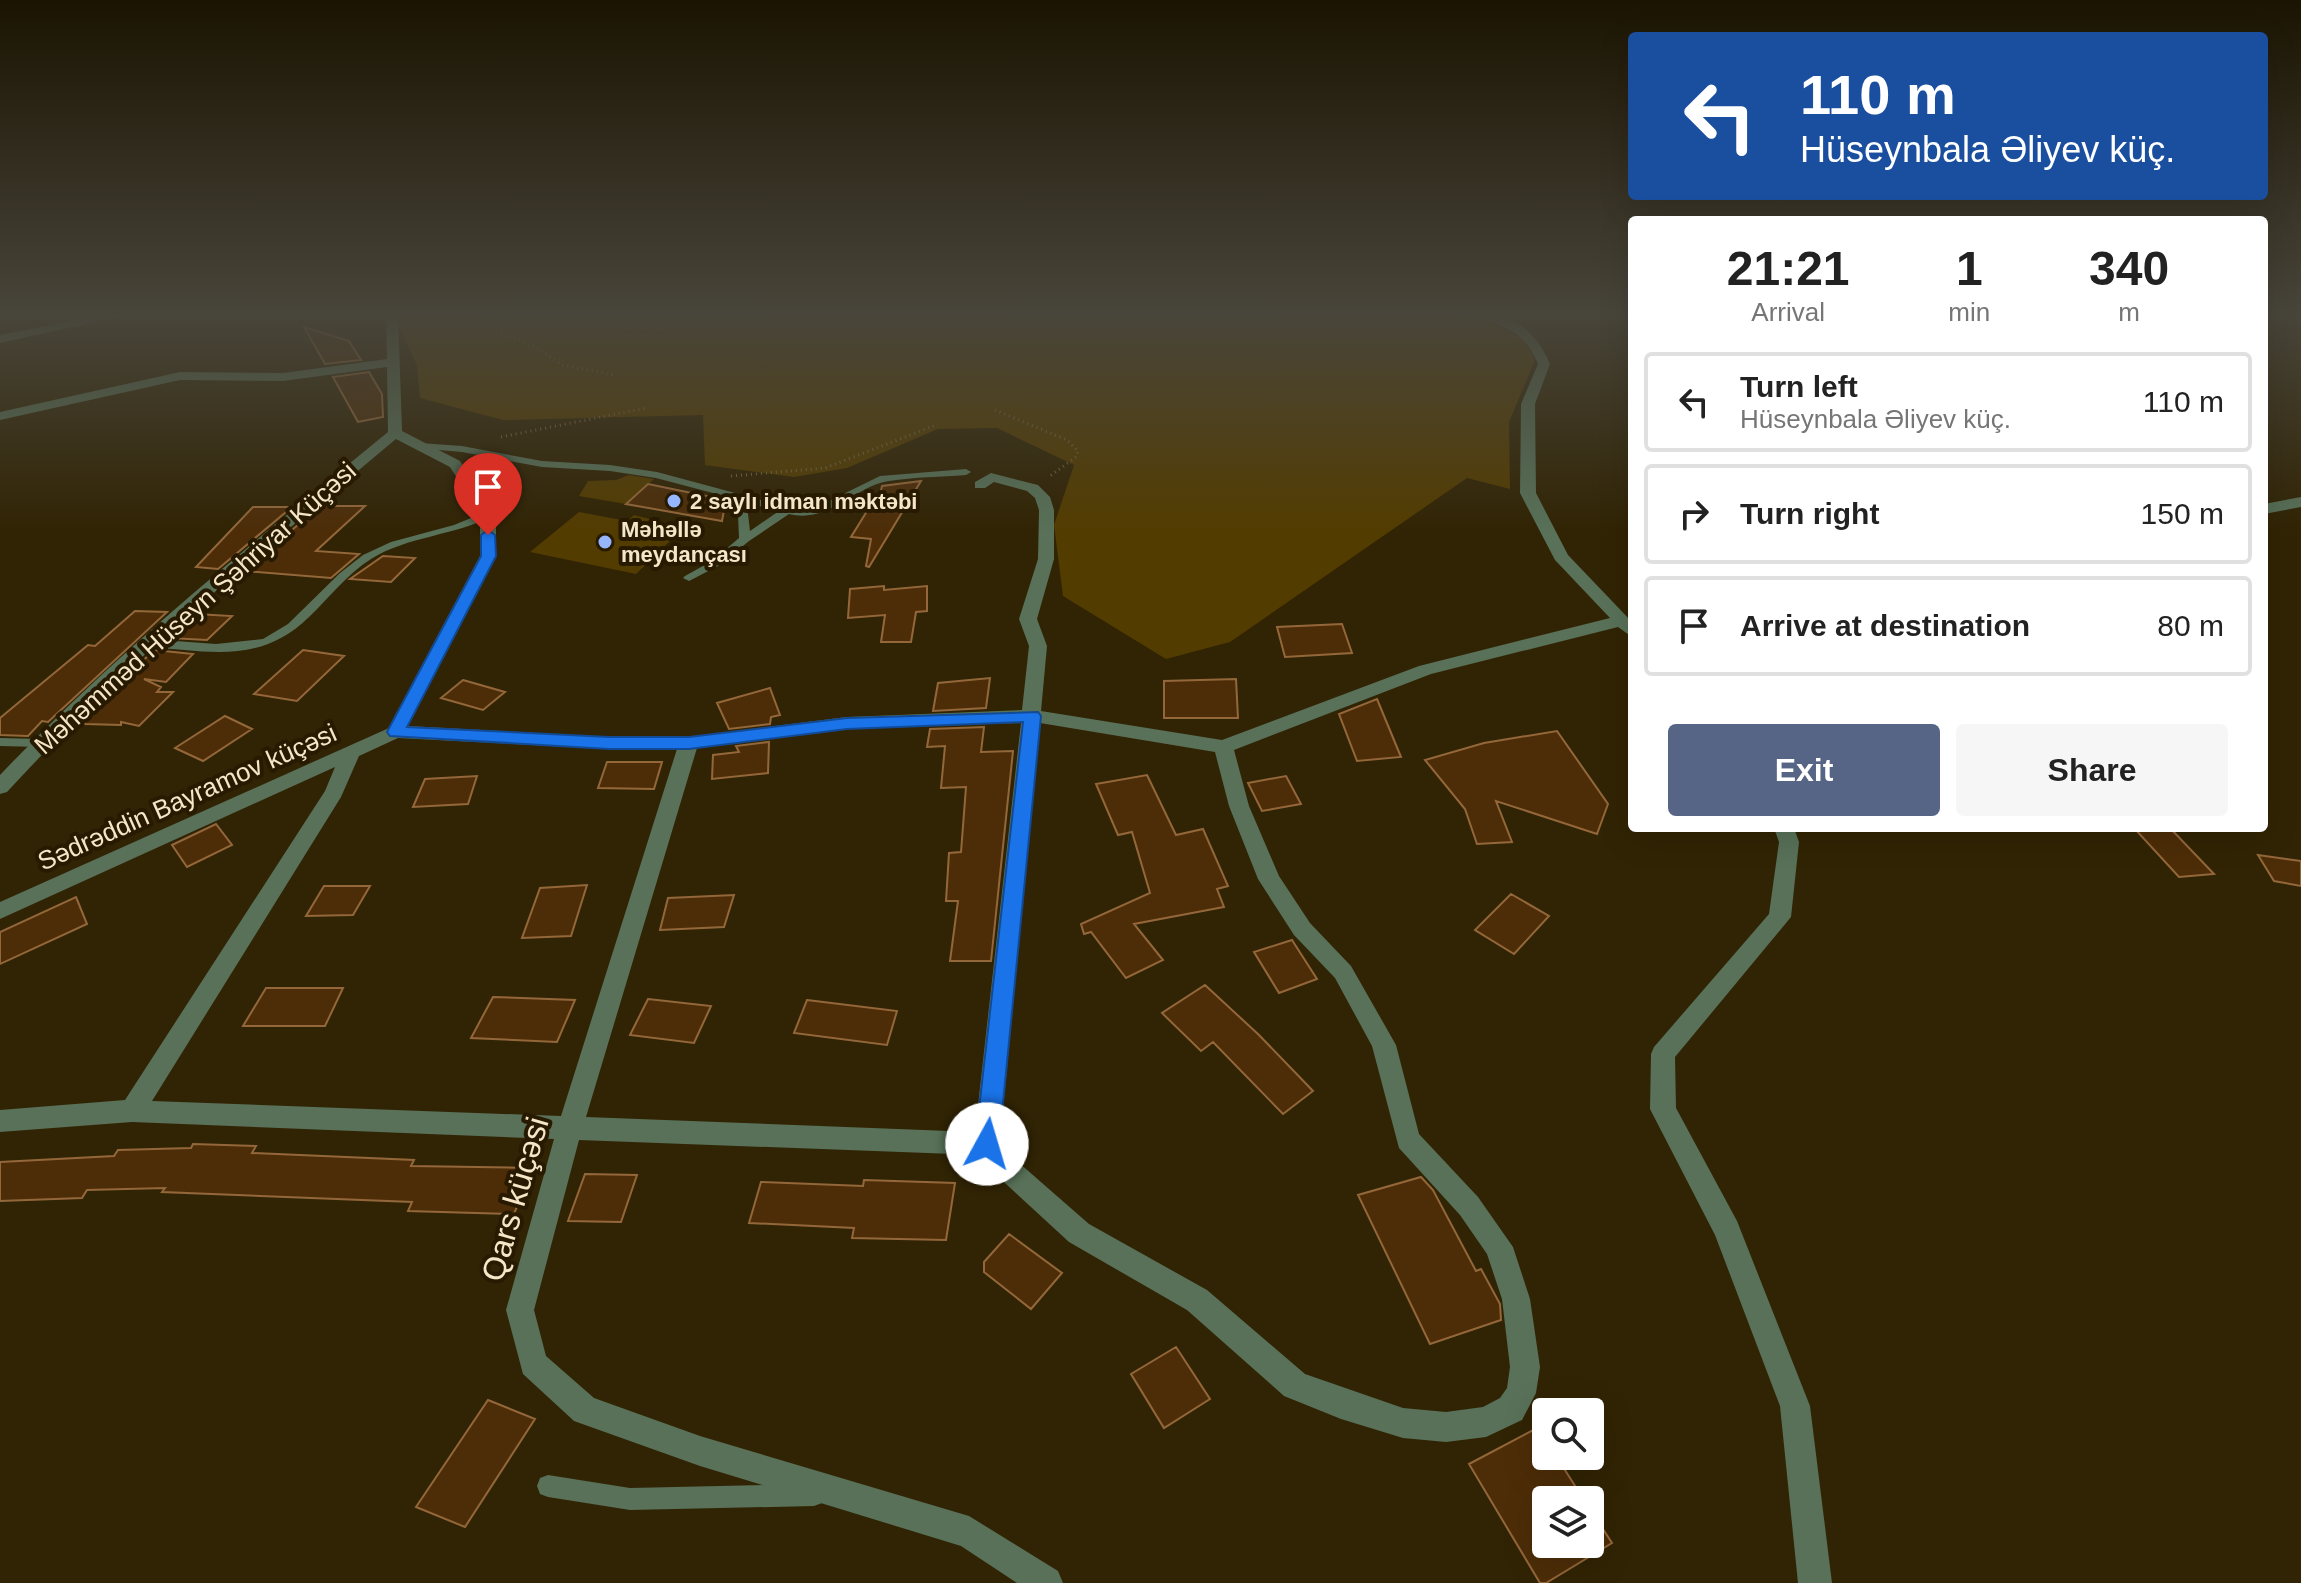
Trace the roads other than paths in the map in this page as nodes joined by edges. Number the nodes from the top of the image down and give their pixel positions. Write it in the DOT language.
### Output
graph roads {
  1 [pos="136,386"];
  2 [pos="393,386"];
  3 [pos="1535,386"];
  4 [pos="0,416"];
  5 [pos="395,433"];
  6 [pos="420,446"];
  7 [pos="973,478"];
  8 [pos="736,495"];
  9 [pos="2301,502"];
  10 [pos="2268,508"];
  11 [pos="785,512"];
  12 [pos="488,514"];
  13 [pos="745,539"];
  14 [pos="689,578"];
  15 [pos="1626,626"];
  16 [pos="148,643"];
  17 [pos="1032,716"];
  18 [pos="396,732"];
  19 [pos="0,742"];
  20 [pos="40,743"];
  21 [pos="689,743"];
  22 [pos="1223,747"];
  23 [pos="350,755"];
  24 [pos="0,787"];
  25 [pos="1785,832"];
  26 [pos="0,911"];
  27 [pos="132,1111"];
  28 [pos="0,1121"];
  29 [pos="569,1130"];
  30 [pos="987,1144"];
  31 [pos="548,1486"];
  32 [pos="842,1494"];
  33 [pos="1046,1583"];
  34 [pos="1815,1583"];
  1 -- 4 [label="street"];
  2 -- 5 [label="street"];
  3 -- 15 [label="street"];
  5 -- 6 [label="street"];
  5 -- 16 [label="street, Məhəmməd Hüseyn Şəhriyar Küçəsi"];
  6 -- 8 [label="lane"];
  6 -- 12 [label="street"];
  7 -- 11 [label="lane"];
  7 -- 17 [label="street"];
  8 -- 11 [label="lane"];
  8 -- 13 [label="lane"];
  9 -- 10 [label="street"];
  11 -- 13 [label="lane"];
  12 -- 16 [label="lane"];
  12 -- 18 [label="street"];
  13 -- 14 [label="lane"];
  15 -- 22 [label="street"];
  16 -- 20 [label="street, Məhəmməd Hüseyn Şəhriyar Küçəsi"];
  17 -- 21 [label="street"];
  17 -- 22 [label="street"];
  17 -- 30 [label="street"];
  18 -- 21 [label="street"];
  18 -- 23 [label="street, Sədrəddin Bayramov küçəsi"];
  19 -- 20 [label="lane"];
  20 -- 24 [label="street, Məhəmməd Hüseyn Şəhriyar Küçəsi"];
  21 -- 29 [label="street, Qars küçəsi"];
  22 -- 30 [label="street"];
  23 -- 26 [label="street, Sədrəddin Bayramov küçəsi"];
  23 -- 27 [label="street"];
  25 -- 34 [label="street"];
  27 -- 28 [label="street"];
  27 -- 29 [label="street"];
  29 -- 30 [label="street"];
  29 -- 32 [label="street, Qars küçəsi"];
  31 -- 32 [label="lane"];
  32 -- 33 [label="street, Qars küçəsi"];
}
